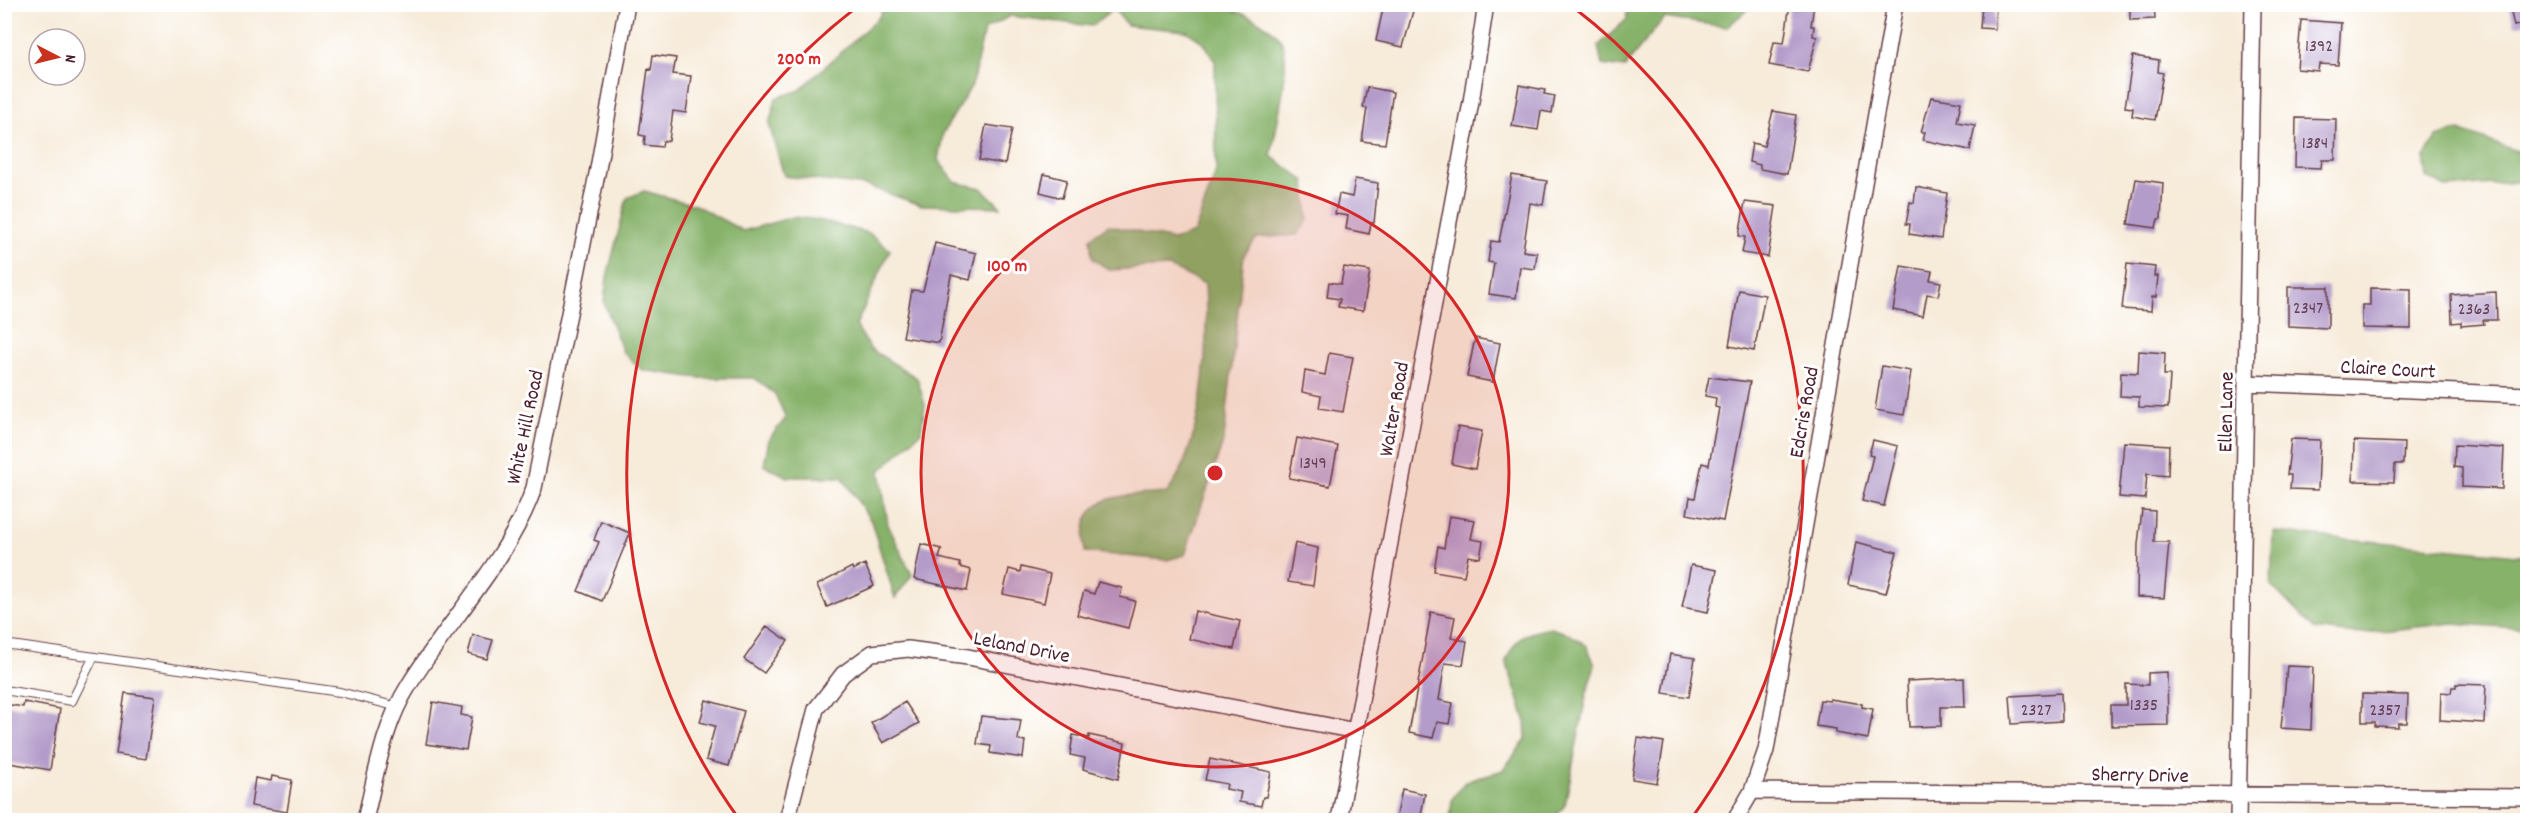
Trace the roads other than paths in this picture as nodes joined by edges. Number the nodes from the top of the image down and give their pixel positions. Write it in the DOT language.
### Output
graph roads {
  1 [pos="627,4"];
  2 [pos="1486,4"];
  3 [pos="1895,4"];
  4 [pos="2253,4"];
  5 [pos="2247,382"];
  6 [pos="2528,395"];
  7 [pos="4,644"];
  8 [pos="93,658"];
  9 [pos="4,690"];
  10 [pos="398,707"];
  11 [pos="1356,731"];
  12 [pos="1752,791"];
  13 [pos="2238,796"];
  14 [pos="2528,797"];
  15 [pos="365,820"];
  16 [pos="787,820"];
  17 [pos="1339,820"];
  18 [pos="1735,820"];
  19 [pos="2238,820"];
  1 -- 10 [label="street, White Hill Road"];
  2 -- 11 [label="street, Walter Road"];
  3 -- 12 [label="street, Edcris Road"];
  4 -- 5 [label="street, Ellen Lane"];
  5 -- 6 [label="street, Claire Court"];
  5 -- 13 [label="street, Ellen Lane"];
  7 -- 8 [label="lane"];
  8 -- 9 [label="lane"];
  8 -- 10 [label="lane"];
  10 -- 15 [label="street, White Hill Road"];
  11 -- 16 [label="street, Leland Drive"];
  11 -- 17 [label="street, Walter Road"];
  12 -- 13 [label="street, Sherry Drive"];
  12 -- 18 [label="street, Edcris Road"];
  13 -- 14 [label="street, Sherry Drive"];
  13 -- 19 [label="street, Ellen Lane"];
}
